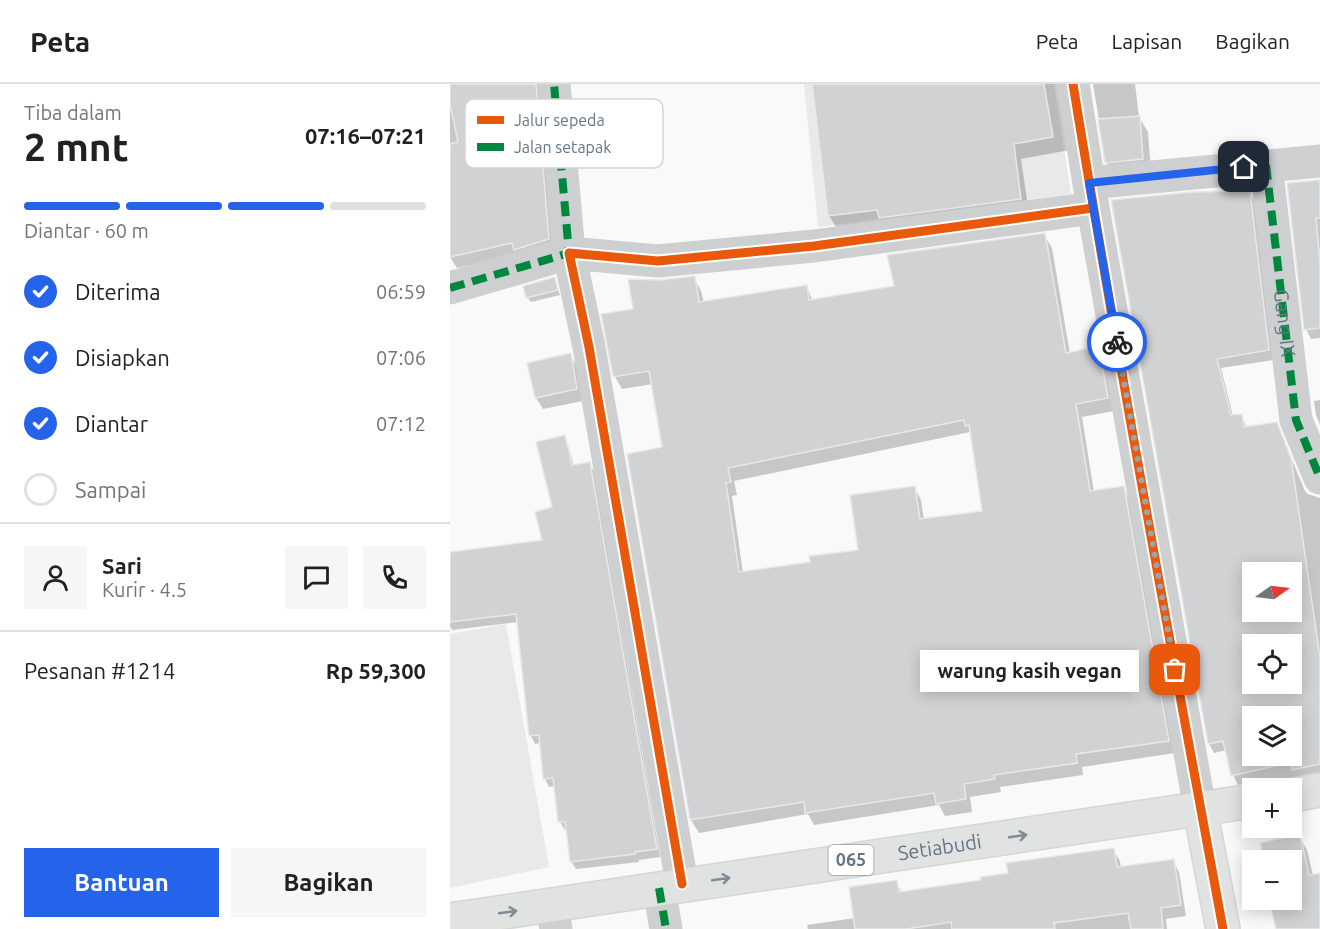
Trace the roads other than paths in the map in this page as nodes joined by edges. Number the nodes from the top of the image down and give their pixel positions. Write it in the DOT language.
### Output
graph roads {
  1 [pos="554,84"];
  2 [pos="1073,84"];
  3 [pos="555,99"];
  4 [pos="1320,161"];
  5 [pos="1266,165"];
  6 [pos="561,168"];
  7 [pos="1091,195"];
  8 [pos="569,253"];
  9 [pos="450,288"];
  10 [pos="1320,477"];
  11 [pos="1320,790"];
  12 [pos="1302,793"];
  13 [pos="1242,803"];
  14 [pos="1200,809"];
  15 [pos="670,886"];
  16 [pos="554,917"];
  17 [pos="450,920"];
  18 [pos="666,929"];
  19 [pos="1223,929"];
  1 -- 3 [label="street"];
  2 -- 7 [label="street"];
  4 -- 5 [label="street"];
  5 -- 7 [label="street"];
  5 -- 10 [label="street, Gang IX"];
  6 -- 8 [label="street"];
  7 -- 8 [label="street"];
  7 -- 14 [label="street"];
  8 -- 9 [label="street"];
  8 -- 15 [label="street"];
  11 -- 12 [label="main road"];
  13 -- 14 [label="main road, Setiabudi / 065"];
  15 -- 14 [label="main road, Setiabudi / 065, one-way"];
  14 -- 19 [label="main road"];
  15 -- 16 [label="main road, Setiabudi / 065"];
  15 -- 18 [label="street"];
  17 -- 16 [label="main road, Setiabudi / 065, one-way"];
}
